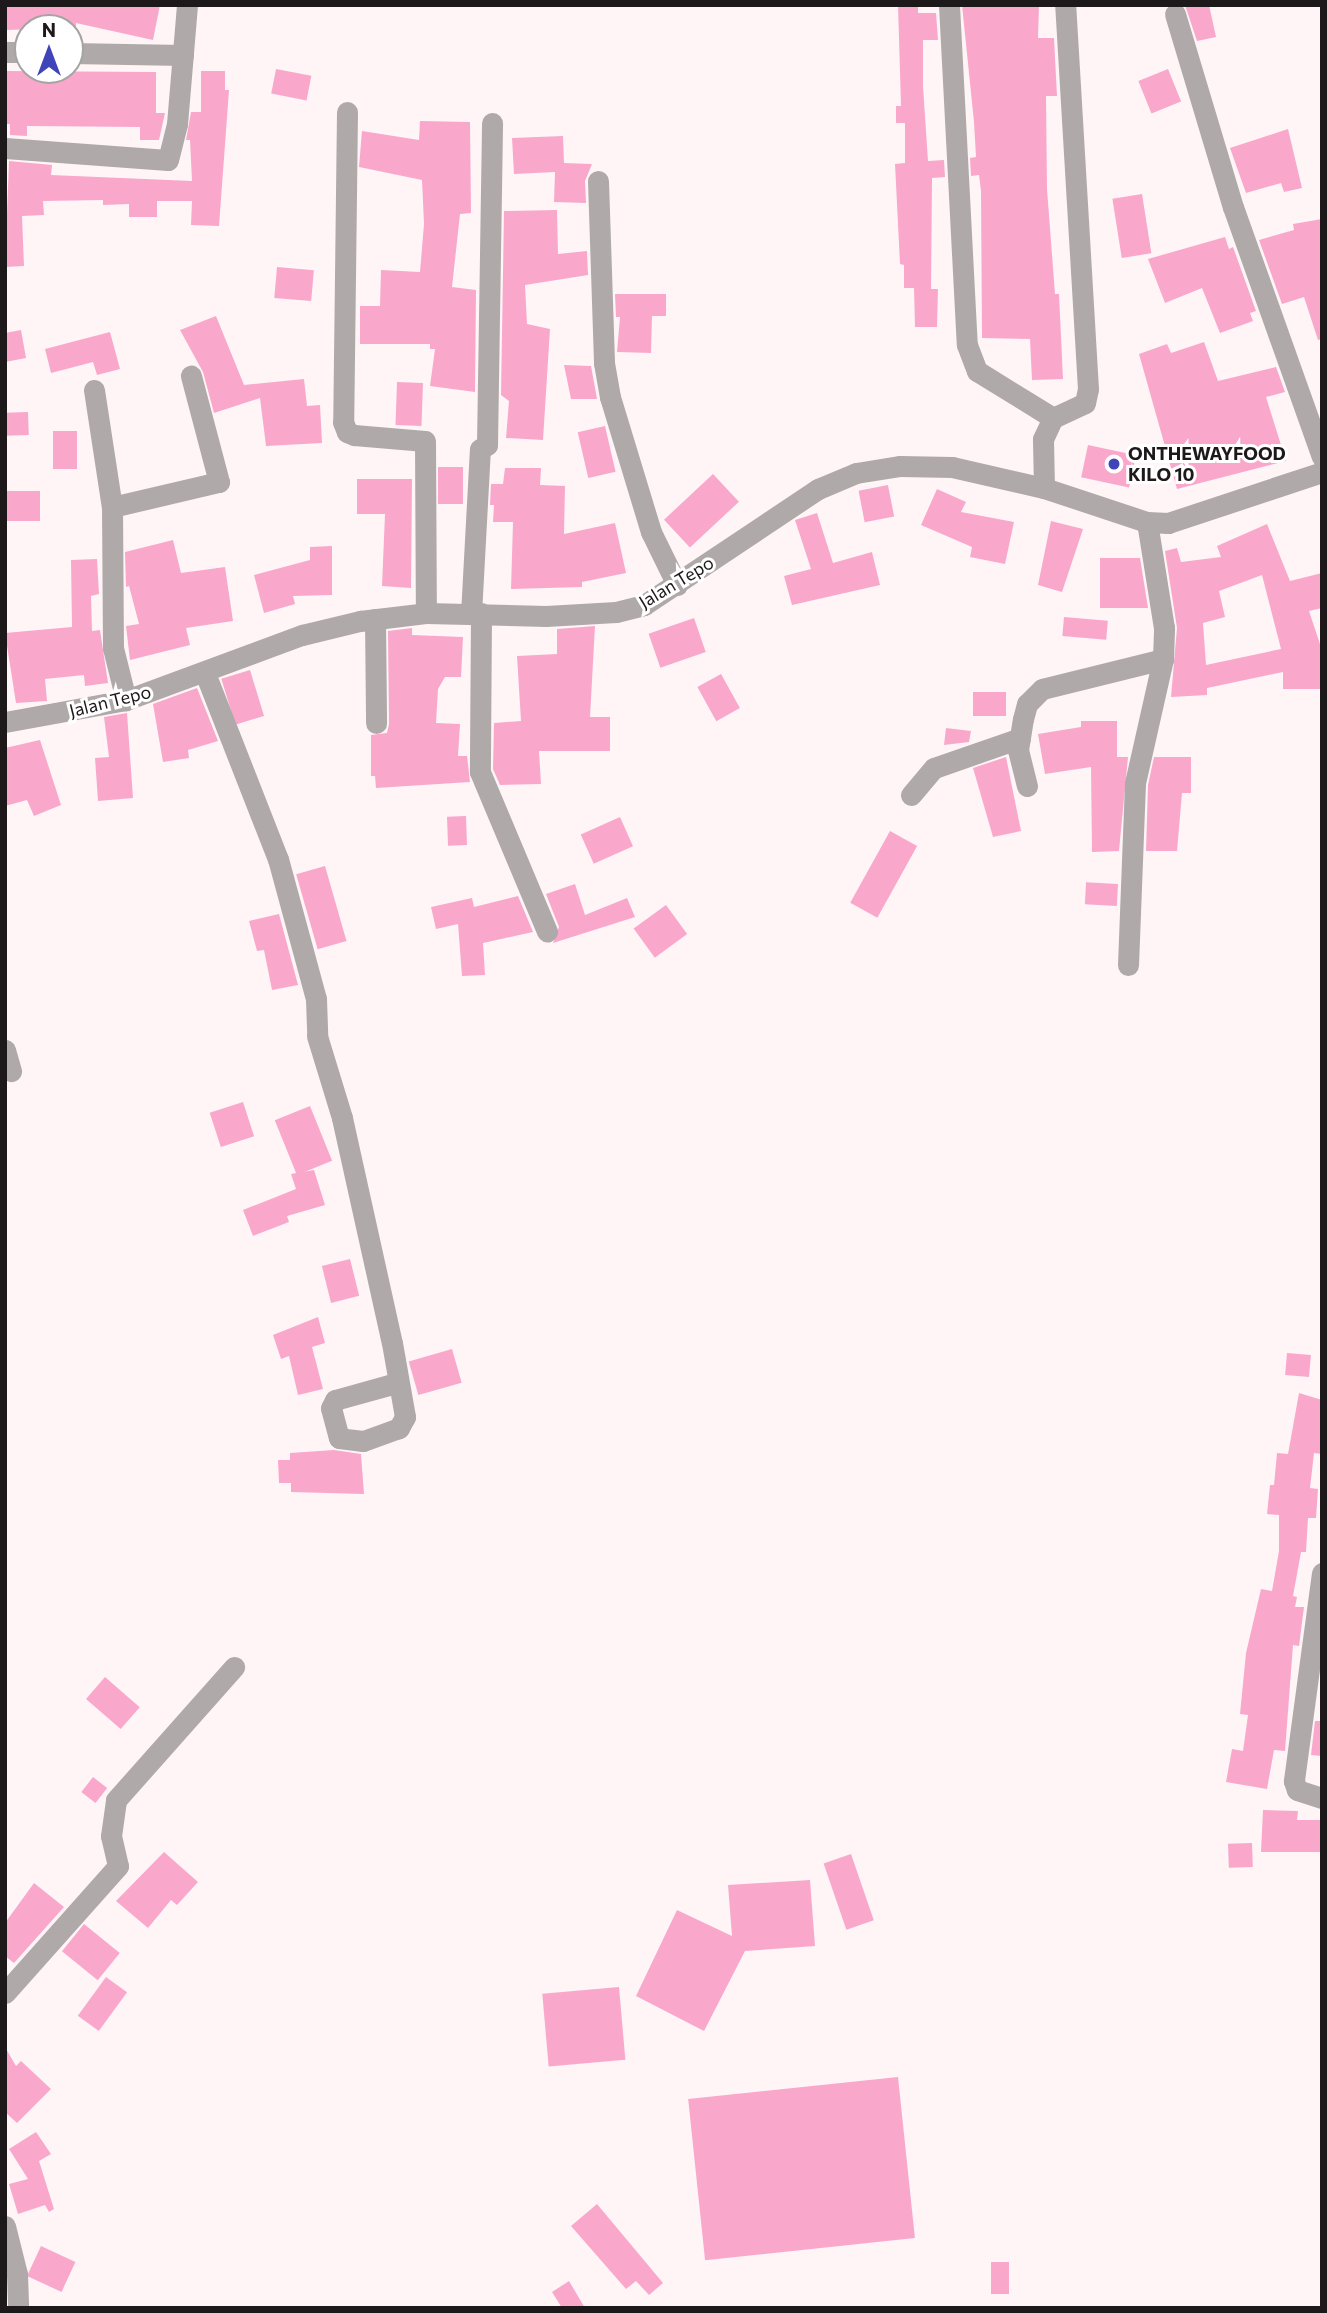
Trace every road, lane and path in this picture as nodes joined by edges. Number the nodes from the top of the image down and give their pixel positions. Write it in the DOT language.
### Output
graph roads {
  1 [pos="187,5"];
  2 [pos="949,5"];
  3 [pos="1065,5"];
  4 [pos="1175,14"];
  5 [pos="84,53"];
  6 [pos="183,55"];
  7 [pos="347,112"];
  8 [pos="492,124"];
  9 [pos="5,148"];
  10 [pos="598,181"];
  11 [pos="191,376"];
  12 [pos="94,390"];
  13 [pos="1053,418"];
  14 [pos="1322,457"];
  15 [pos="1322,472"];
  16 [pos="1044,488"];
  17 [pos="112,507"];
  18 [pos="1146,522"];
  19 [pos="677,585"];
  20 [pos="426,612"];
  21 [pos="476,613"];
  22 [pos="375,619"];
  23 [pos="1163,659"];
  24 [pos="205,673"];
  25 [pos="126,700"];
  26 [pos="5,722"];
  27 [pos="376,723"];
  28 [pos="1020,738"];
  29 [pos="1027,786"];
  30 [pos="911,794"];
  31 [pos="547,931"];
  32 [pos="1128,965"];
  33 [pos="5,1050"];
  34 [pos="11,1071"];
  35 [pos="396,1383"];
  36 [pos="1321,1582"];
  37 [pos="234,1667"];
  38 [pos="1314,1688"];
  39 [pos="1322,1798"];
  40 [pos="5,1993"];
  41 [pos="5,2226"];
  42 [pos="18,2308"];
  1 -- 6 [label="street"];
  2 -- 13 [label="street"];
  3 -- 13 [label="street"];
  4 -- 14 [label="street"];
  5 -- 6 [label="street"];
  6 -- 9 [label="street"];
  7 -- 20 [label="street"];
  8 -- 21 [label="street"];
  10 -- 19 [label="street"];
  11 -- 17 [label="street"];
  12 -- 17 [label="street"];
  13 -- 16 [label="street"];
  15 -- 18 [label="street, Jalan Tepo"];
  16 -- 18 [label="street, Jalan Tepo"];
  16 -- 19 [label="street, Jalan Tepo"];
  17 -- 25 [label="street"];
  18 -- 23 [label="street"];
  19 -- 21 [label="street, Jalan Tepo"];
  20 -- 21 [label="street, Jalan Tepo"];
  20 -- 22 [label="street, Jalan Tepo"];
  21 -- 31 [label="street"];
  22 -- 24 [label="street, Jalan Tepo"];
  22 -- 27 [label="street"];
  23 -- 28 [label="street"];
  23 -- 32 [label="street"];
  24 -- 25 [label="street, Jalan Tepo"];
  24 -- 35 [label="street"];
  25 -- 26 [label="street, Jalan Tepo"];
  28 -- 29 [label="street"];
  28 -- 30 [label="street"];
  33 -- 34 [label="street"];
  36 -- 38 [label="street"];
  37 -- 40 [label="street"];
  38 -- 39 [label="street"];
  41 -- 42 [label="street"];
}
